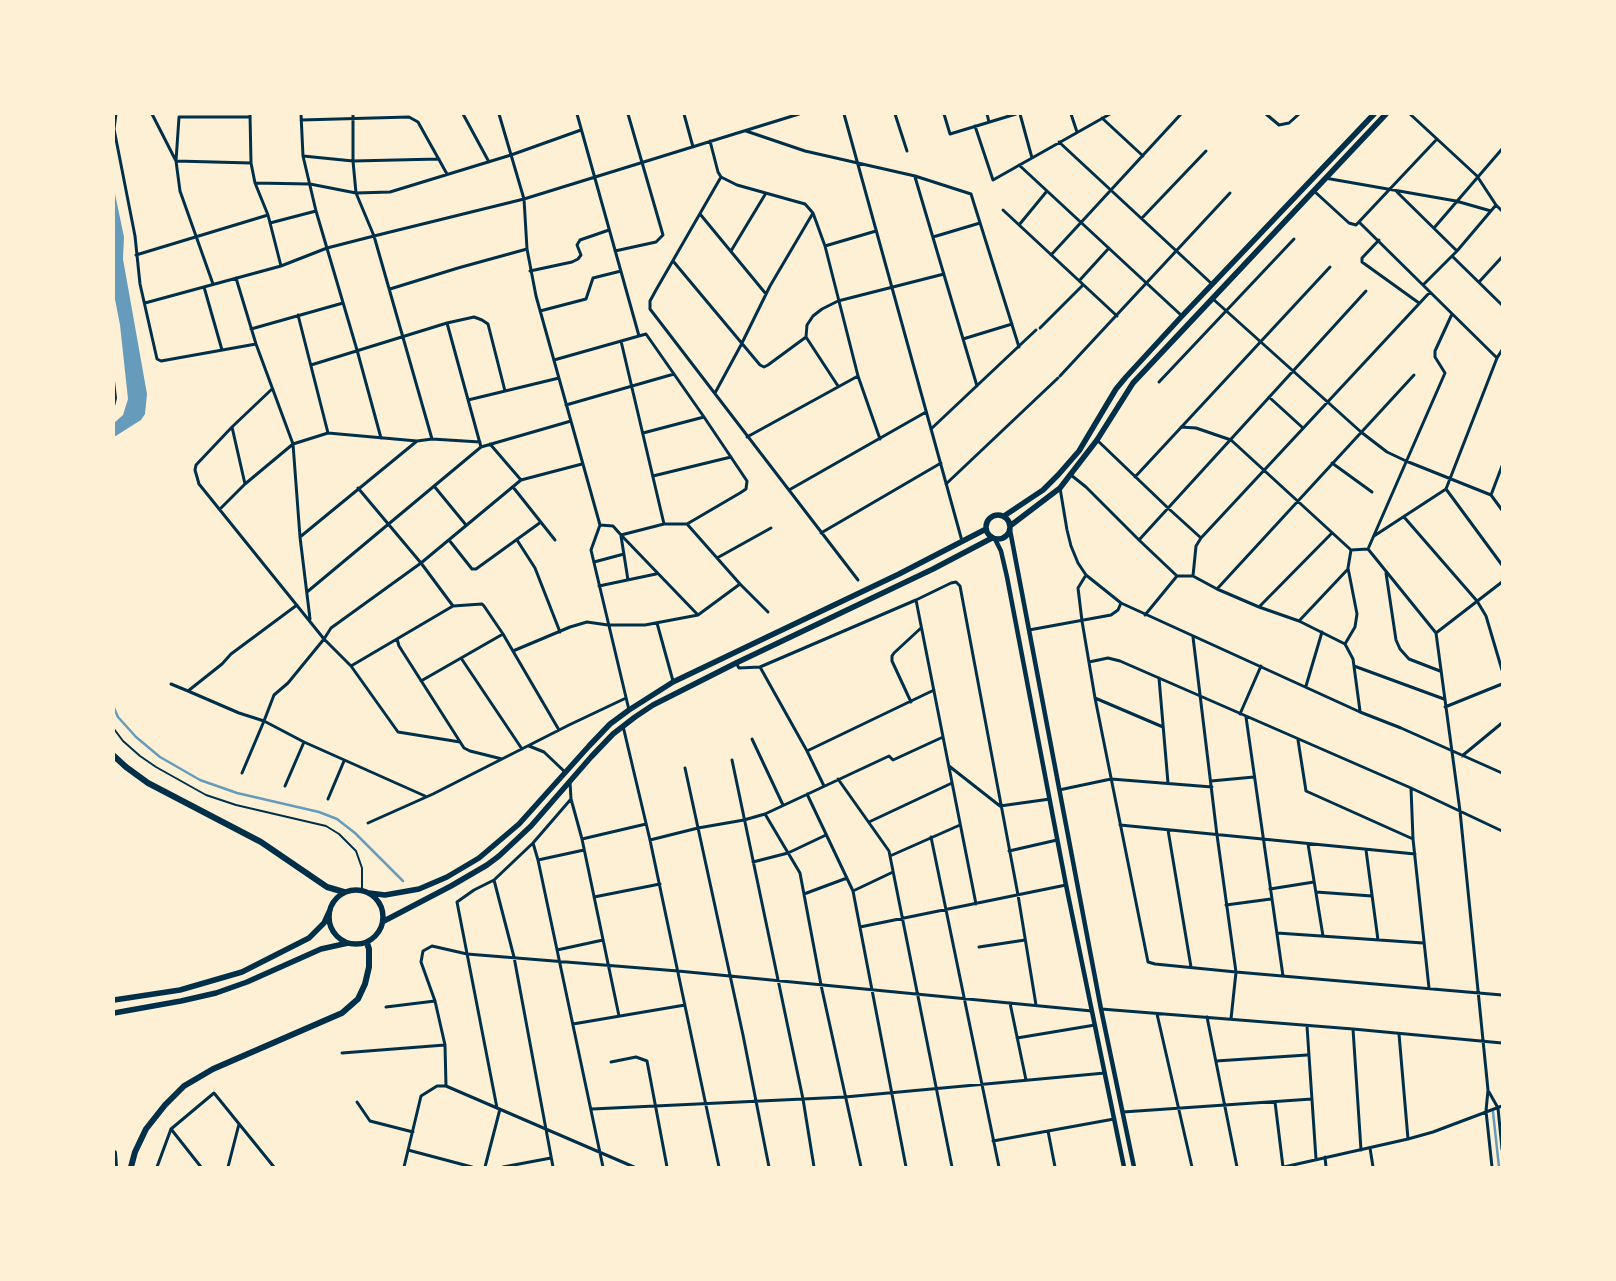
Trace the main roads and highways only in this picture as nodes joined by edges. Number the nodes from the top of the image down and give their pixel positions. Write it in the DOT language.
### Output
graph roads {
  1 [pos="1374,114"];
  2 [pos="1386,114"];
  3 [pos="1004,516"];
  4 [pos="1010,528"];
  5 [pos="986,529"];
  6 [pos="994,539"];
  7 [pos="114,756"];
  8 [pos="344,892"];
  9 [pos="369,893"];
  10 [pos="330,910"];
  11 [pos="384,921"];
  12 [pos="348,943"];
  13 [pos="367,943"];
  14 [pos="114,1000"];
  15 [pos="114,1013"];
  16 [pos="114,1154"];
  17 [pos="115,1167"];
  18 [pos="131,1167"];
  1 -- 3 [label="main road"];
  2 -- 4 [label="main road"];
  3 -- 4 [label="main road"];
  3 -- 5 [label="main road"];
  4 -- 6 [label="main road"];
  5 -- 6 [label="main road"];
  5 -- 9 [label="main road"];
  6 -- 11 [label="main road"];
  7 -- 8 [label="highway"];
  8 -- 9 [label="main road"];
  8 -- 10 [label="main road"];
  9 -- 11 [label="main road"];
  10 -- 12 [label="main road"];
  10 -- 14 [label="main road"];
  11 -- 13 [label="main road"];
  12 -- 13 [label="main road"];
  12 -- 15 [label="main road"];
  13 -- 18 [label="highway"];
  16 -- 17 [label="highway"];
}
